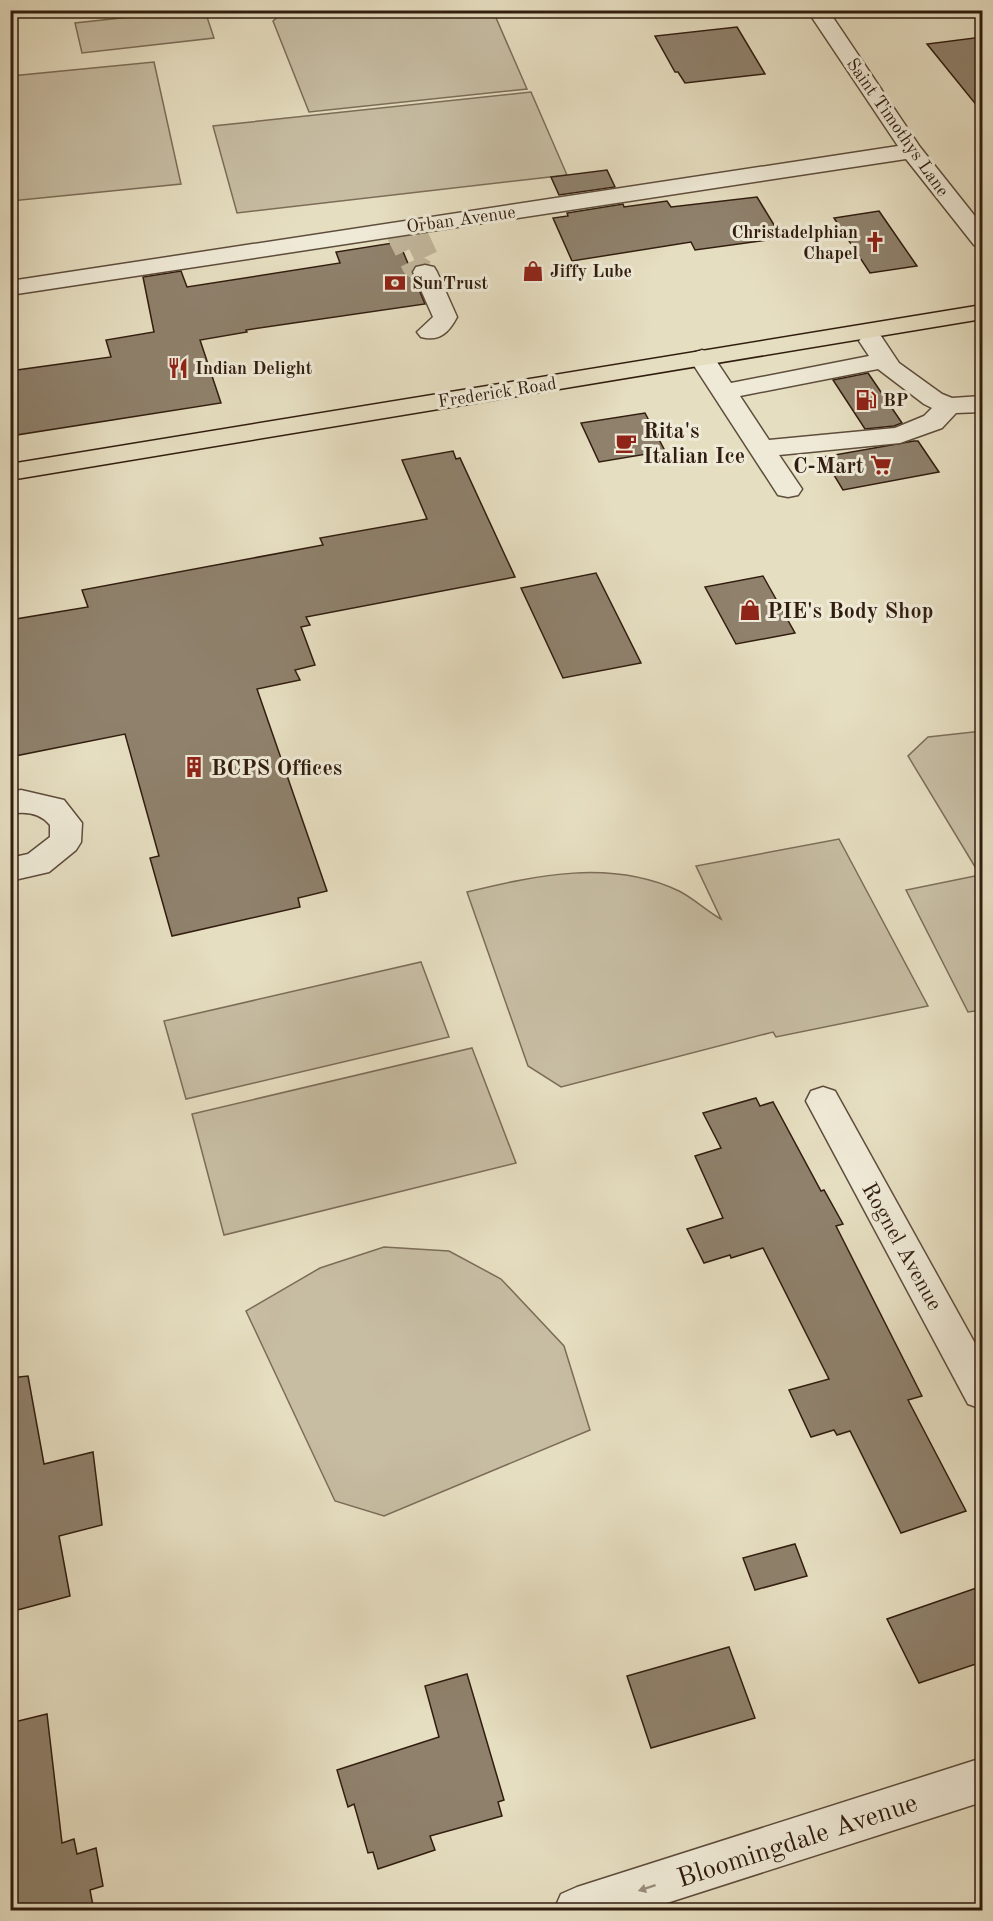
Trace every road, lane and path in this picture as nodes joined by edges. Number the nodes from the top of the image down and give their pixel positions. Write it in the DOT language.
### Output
graph roads {
  1 [pos="817,10"];
  2 [pos="912,151"];
  3 [pos="974,217"];
  4 [pos="982,240"];
  5 [pos="425,272"];
  6 [pos="10,288"];
  7 [pos="982,312"];
  8 [pos="430,332"];
  9 [pos="866,332"];
  10 [pos="702,358"];
  11 [pos="885,360"];
  12 [pos="723,392"];
  13 [pos="982,404"];
  14 [pos="949,406"];
  15 [pos="762,449"];
  16 [pos="10,472"];
  17 [pos="788,489"];
  18 [pos="10,803"];
  19 [pos="10,870"];
  20 [pos="823,1101"];
  21 [pos="982,1392"];
  22 [pos="982,1780"];
  23 [pos="577,1911"];
  1 -- 2 [label="street, Saint Timothys Lane"];
  2 -- 3 [label="street, Saint Timothys Lane"];
  2 -- 6 [label="street, Orban Avenue"];
  3 -- 4 [label="street, Saint Timothys Lane"];
  5 -- 8 [label="street"];
  7 -- 9 [label="main road, Frederick Road"];
  9 -- 10 [label="main road, Frederick Road"];
  9 -- 11 [label="street"];
  10 -- 12 [label="street"];
  10 -- 16 [label="main road, Frederick Road"];
  11 -- 12 [label="street"];
  11 -- 14 [label="street"];
  12 -- 15 [label="street"];
  13 -- 14 [label="street"];
  14 -- 15 [label="street"];
  15 -- 17 [label="street"];
  18 -- 19 [label="street"];
  20 -- 21 [label="street, Rognel Avenue"];
  22 -- 23 [label="street, Bloomingdale Avenue, one-way"];
}
